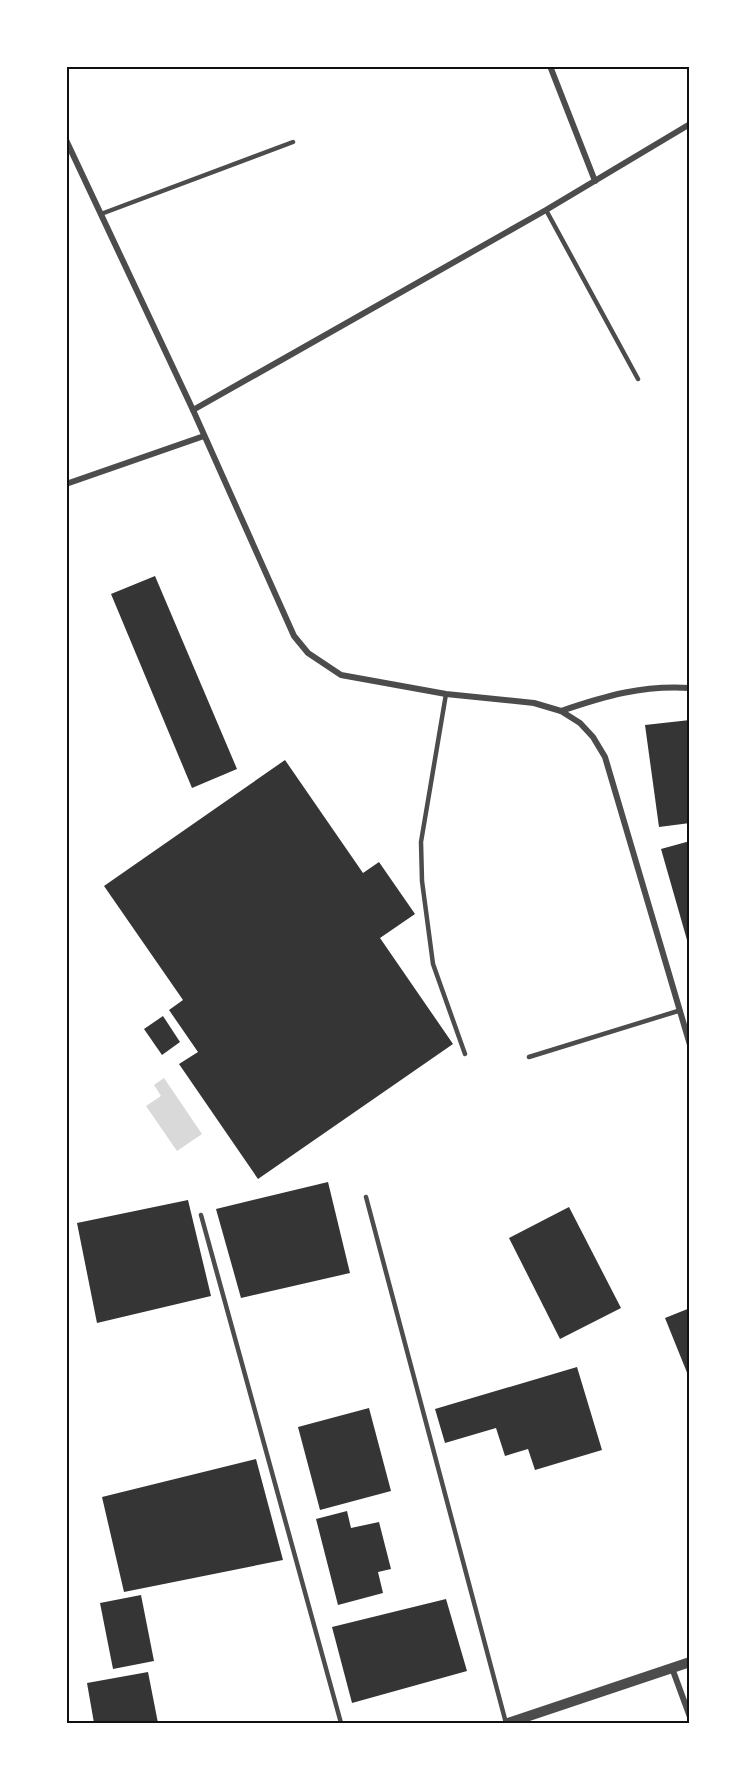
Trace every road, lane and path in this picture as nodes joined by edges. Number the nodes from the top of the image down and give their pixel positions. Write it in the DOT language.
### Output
graph roads {
  1 [pos="550,66"];
  2 [pos="690,124"];
  3 [pos="66,140"];
  4 [pos="293,142"];
  5 [pos="595,181"];
  6 [pos="546,210"];
  7 [pos="101,214"];
  8 [pos="638,379"];
  9 [pos="193,410"];
  10 [pos="204,436"];
  11 [pos="66,484"];
  12 [pos="690,688"];
  13 [pos="446,694"];
  14 [pos="561,711"];
  15 [pos="678,1011"];
  16 [pos="690,1045"];
  17 [pos="465,1054"];
  18 [pos="529,1057"];
  19 [pos="366,1197"];
  20 [pos="201,1215"];
  21 [pos="690,1662"];
  22 [pos="672,1668"];
  23 [pos="690,1717"];
  24 [pos="341,1723"];
  25 [pos="507,1723"];
  1 -- 5 [label="street"];
  2 -- 5 [label="street"];
  3 -- 7 [label="street"];
  4 -- 7 [label="lane"];
  5 -- 6 [label="street"];
  6 -- 8 [label="lane"];
  6 -- 9 [label="street"];
  7 -- 9 [label="street"];
  9 -- 10 [label="street"];
  10 -- 11 [label="street"];
  10 -- 13 [label="street"];
  12 -- 14 [label="street"];
  13 -- 14 [label="street"];
  13 -- 17 [label="lane"];
  14 -- 15 [label="street"];
  15 -- 16 [label="street"];
  15 -- 18 [label="lane"];
  19 -- 25 [label="lane"];
  20 -- 24 [label="lane"];
  21 -- 22 [label="street"];
  22 -- 23 [label="street"];
  22 -- 25 [label="street"];
}
